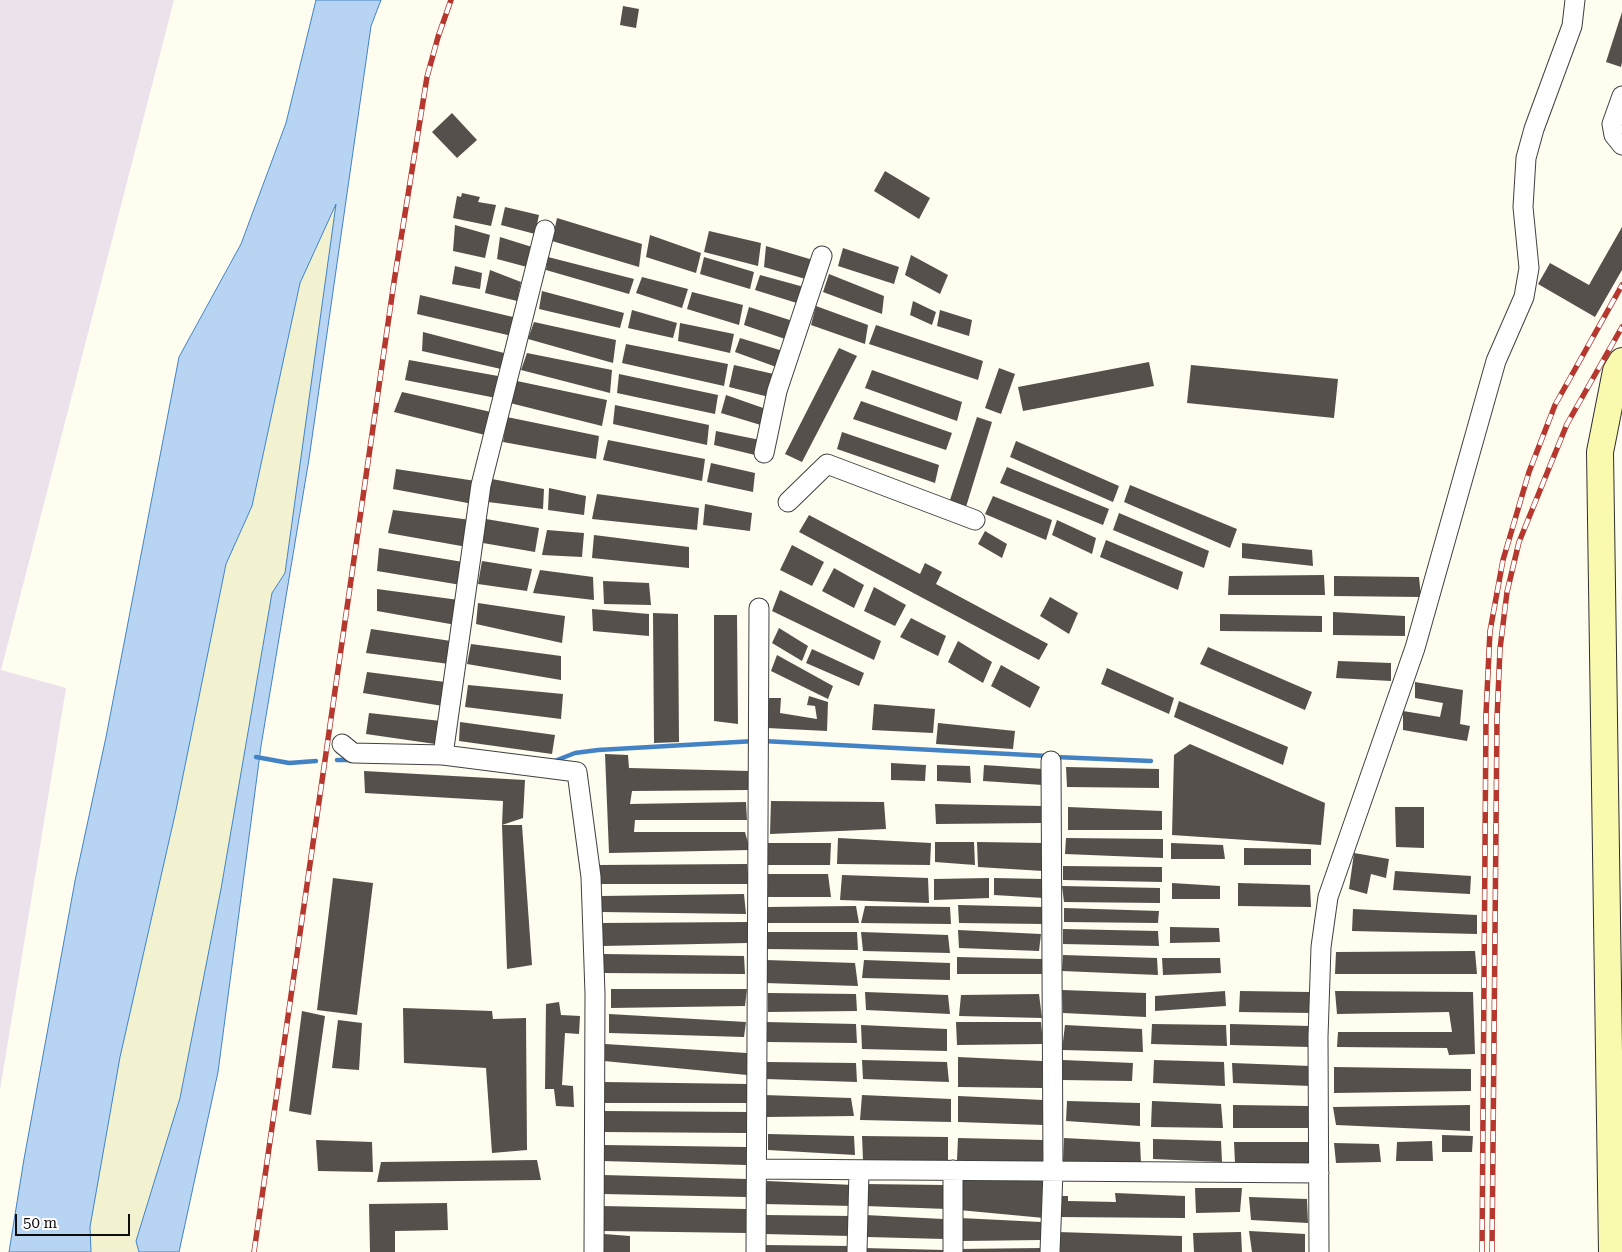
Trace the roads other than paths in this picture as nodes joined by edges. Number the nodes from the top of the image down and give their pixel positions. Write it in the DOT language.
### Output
graph roads {
  1 [pos="1575,0"];
  2 [pos="1622,96"];
  3 [pos="1622,145"];
  4 [pos="544,230"];
  5 [pos="822,256"];
  6 [pos="1622,361"];
  7 [pos="764,453"];
  8 [pos="788,502"];
  9 [pos="976,520"];
  10 [pos="759,608"];
  11 [pos="342,744"];
  12 [pos="443,755"];
  13 [pos="1052,761"];
  14 [pos="758,1169"];
  15 [pos="860,1170"];
  16 [pos="953,1170"];
  17 [pos="1053,1171"];
  18 [pos="1319,1173"];
  19 [pos="594,1252"];
  20 [pos="756,1252"];
  21 [pos="857,1252"];
  22 [pos="953,1252"];
  23 [pos="1050,1252"];
  24 [pos="1319,1252"];
  25 [pos="1612,1252"];
  1 -- 18 [label="street"];
  2 -- 3 [label="street"];
  4 -- 12 [label="street"];
  5 -- 7 [label="street"];
  6 -- 25 [label="main road"];
  8 -- 9 [label="street"];
  10 -- 14 [label="street"];
  11 -- 12 [label="street"];
  12 -- 19 [label="street"];
  13 -- 17 [label="street"];
  14 -- 15 [label="street"];
  14 -- 20 [label="street"];
  15 -- 16 [label="street"];
  15 -- 21 [label="street"];
  16 -- 17 [label="street"];
  16 -- 22 [label="street"];
  17 -- 18 [label="street"];
  17 -- 23 [label="street"];
  18 -- 24 [label="street"];
}
